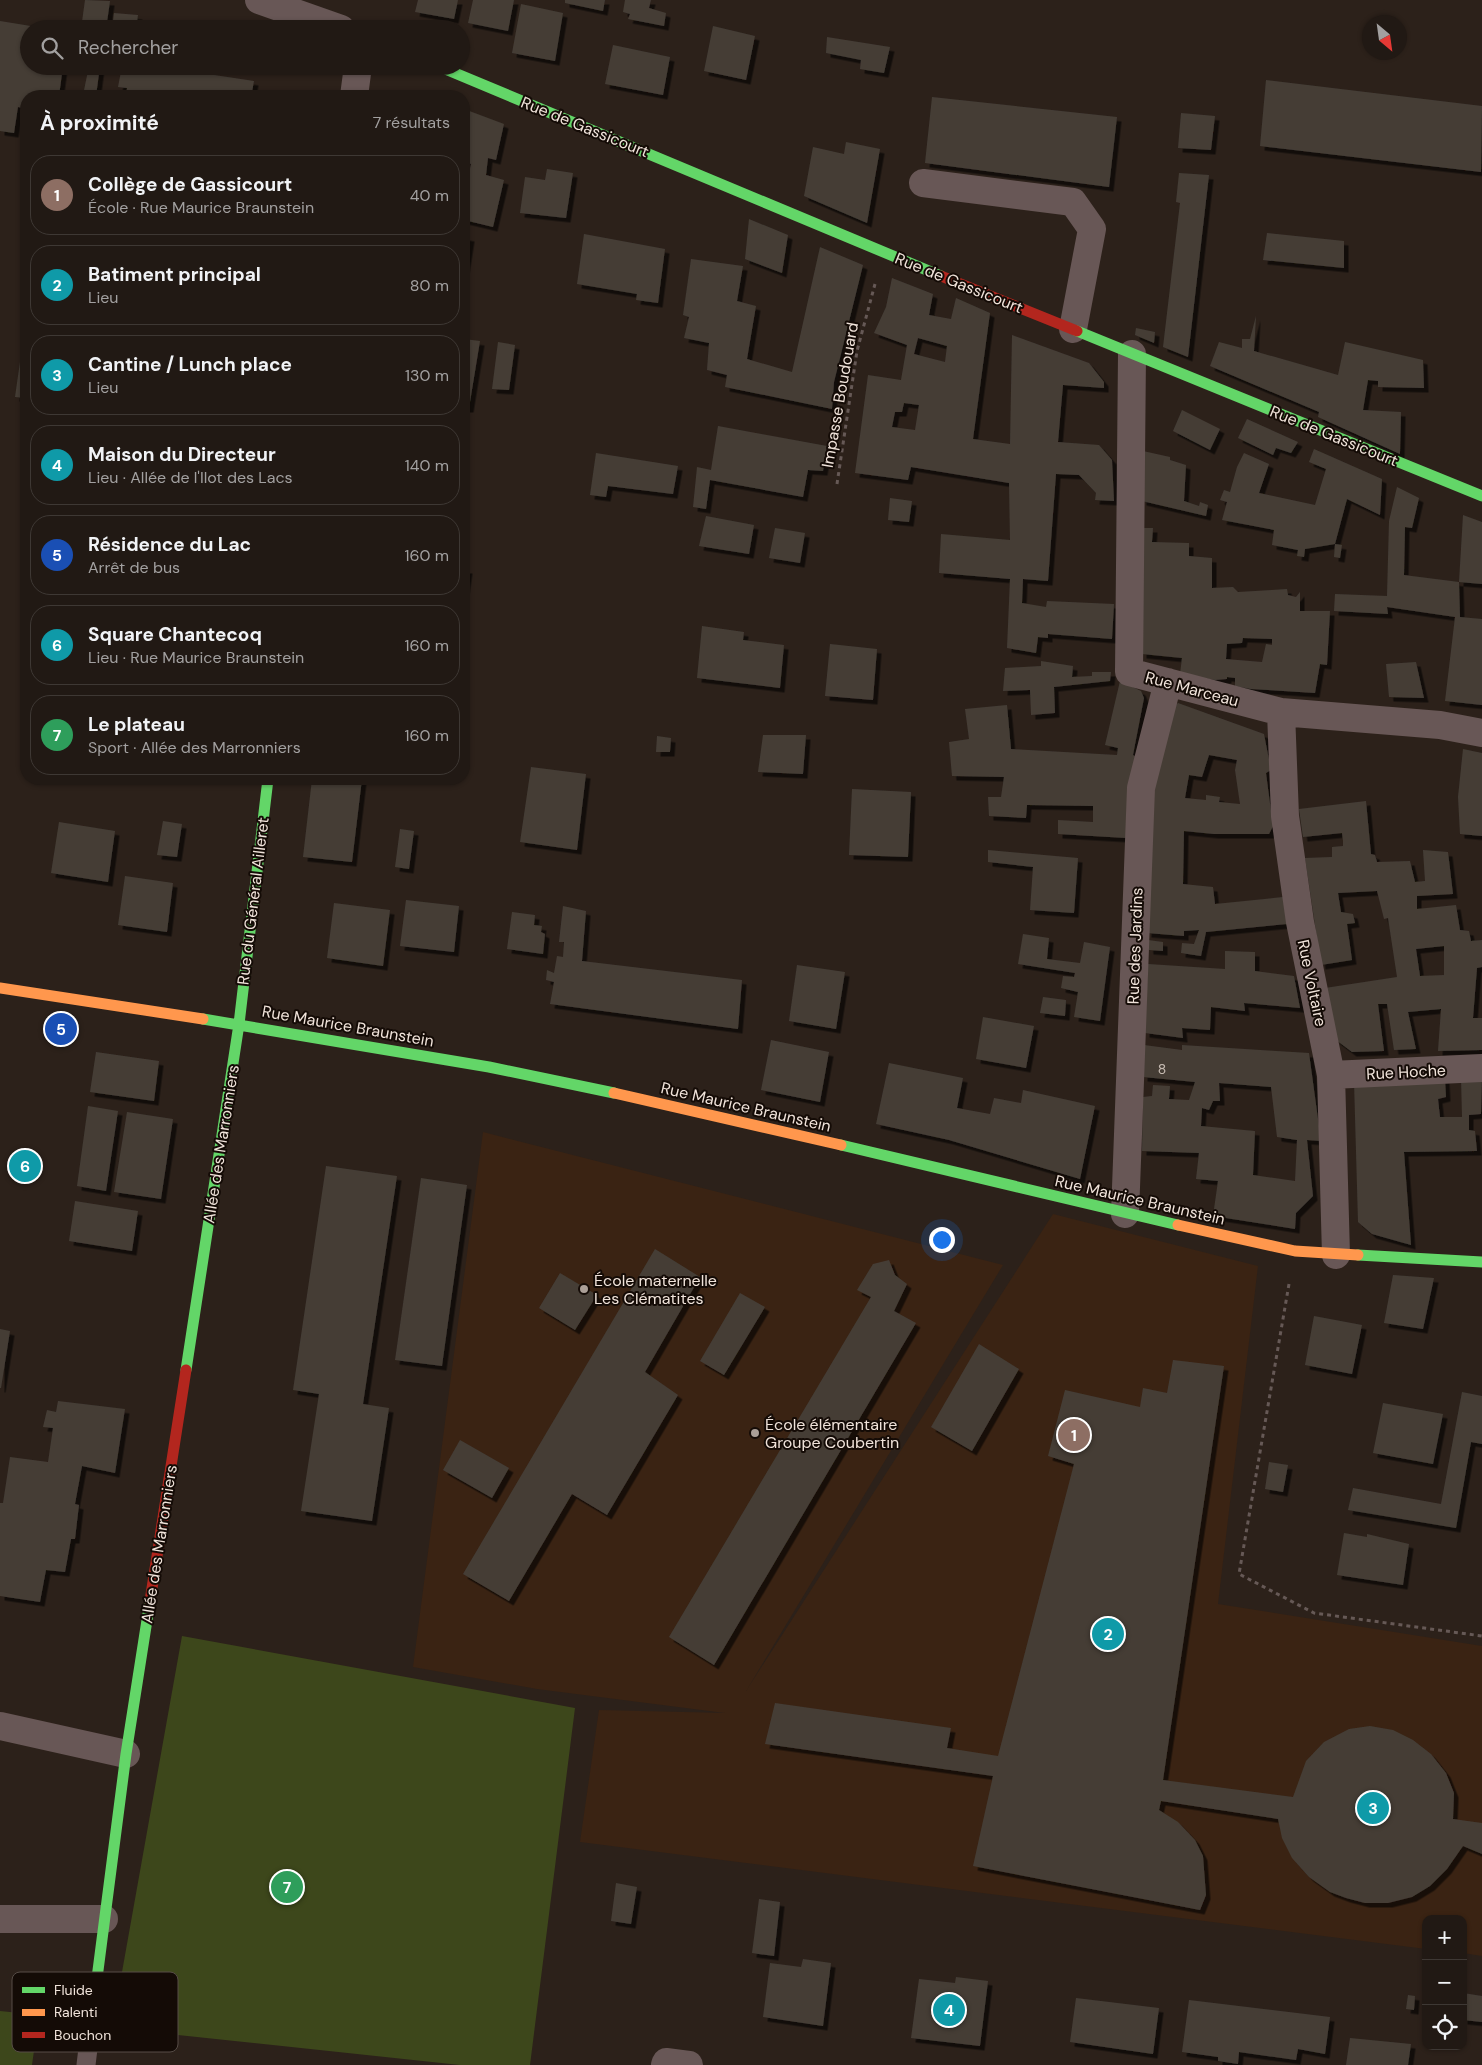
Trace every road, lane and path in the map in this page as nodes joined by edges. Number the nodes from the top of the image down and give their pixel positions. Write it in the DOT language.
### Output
graph roads {
  1 [pos="259,0"];
  2 [pos="316,20"];
  3 [pos="357,75"];
  4 [pos="460,75"];
  5 [pos="355,90"];
  6 [pos="922,183"];
  7 [pos="883,252"];
  8 [pos="1073,329"];
  9 [pos="1132,354"];
  10 [pos="837,484"];
  11 [pos="1482,496"];
  12 [pos="1168,682"];
  13 [pos="1282,712"];
  14 [pos="1482,733"];
  15 [pos="267,785"];
  16 [pos="0,988"];
  17 [pos="239,1024"];
  18 [pos="1482,1068"];
  19 [pos="1331,1075"];
  20 [pos="1125,1214"];
  21 [pos="1295,1251"];
  22 [pos="1336,1255"];
  23 [pos="1482,1262"];
  24 [pos="1482,1636"];
  25 [pos="0,1726"];
  26 [pos="126,1754"];
  27 [pos="104,1918"];
  28 [pos="0,1919"];
  29 [pos="97,1972"];
  30 [pos="88,2052"];
  31 [pos="86,2065"];
  1 -- 2 [label="street"];
  3 -- 5 [label="street"];
  4 -- 7 [label="street, Rue de Gassicourt"];
  6 -- 8 [label="street"];
  7 -- 8 [label="street, Rue de Gassicourt"];
  7 -- 10 [label="path, Impasse Boudouard"];
  8 -- 9 [label="street, Rue de Gassicourt"];
  9 -- 11 [label="street, Rue de Gassicourt"];
  9 -- 12 [label="street, Rue Marceau"];
  12 -- 13 [label="street, Rue Marceau"];
  12 -- 20 [label="street, Rue des Jardins"];
  13 -- 14 [label="street, Rue Marceau"];
  13 -- 19 [label="street, Rue Voltaire"];
  15 -- 17 [label="street, Rue du Général Ailleret"];
  16 -- 17 [label="street, Rue Maurice Braunstein"];
  17 -- 20 [label="street, Rue Maurice Braunstein"];
  17 -- 26 [label="street, Allée des Marronniers"];
  18 -- 19 [label="street, Rue Hoche"];
  19 -- 22 [label="street, Rue Voltaire"];
  20 -- 21 [label="street, Rue Maurice Braunstein"];
  21 -- 22 [label="street, Rue Maurice Braunstein"];
  21 -- 24 [label="path"];
  22 -- 23 [label="street, Rue Maurice Braunstein"];
  25 -- 26 [label="street"];
  26 -- 27 [label="street, Allée des Marronniers"];
  27 -- 28 [label="street"];
  27 -- 29 [label="street, Allée des Marronniers"];
  30 -- 31 [label="lane, Allée des Marronniers"];
}
